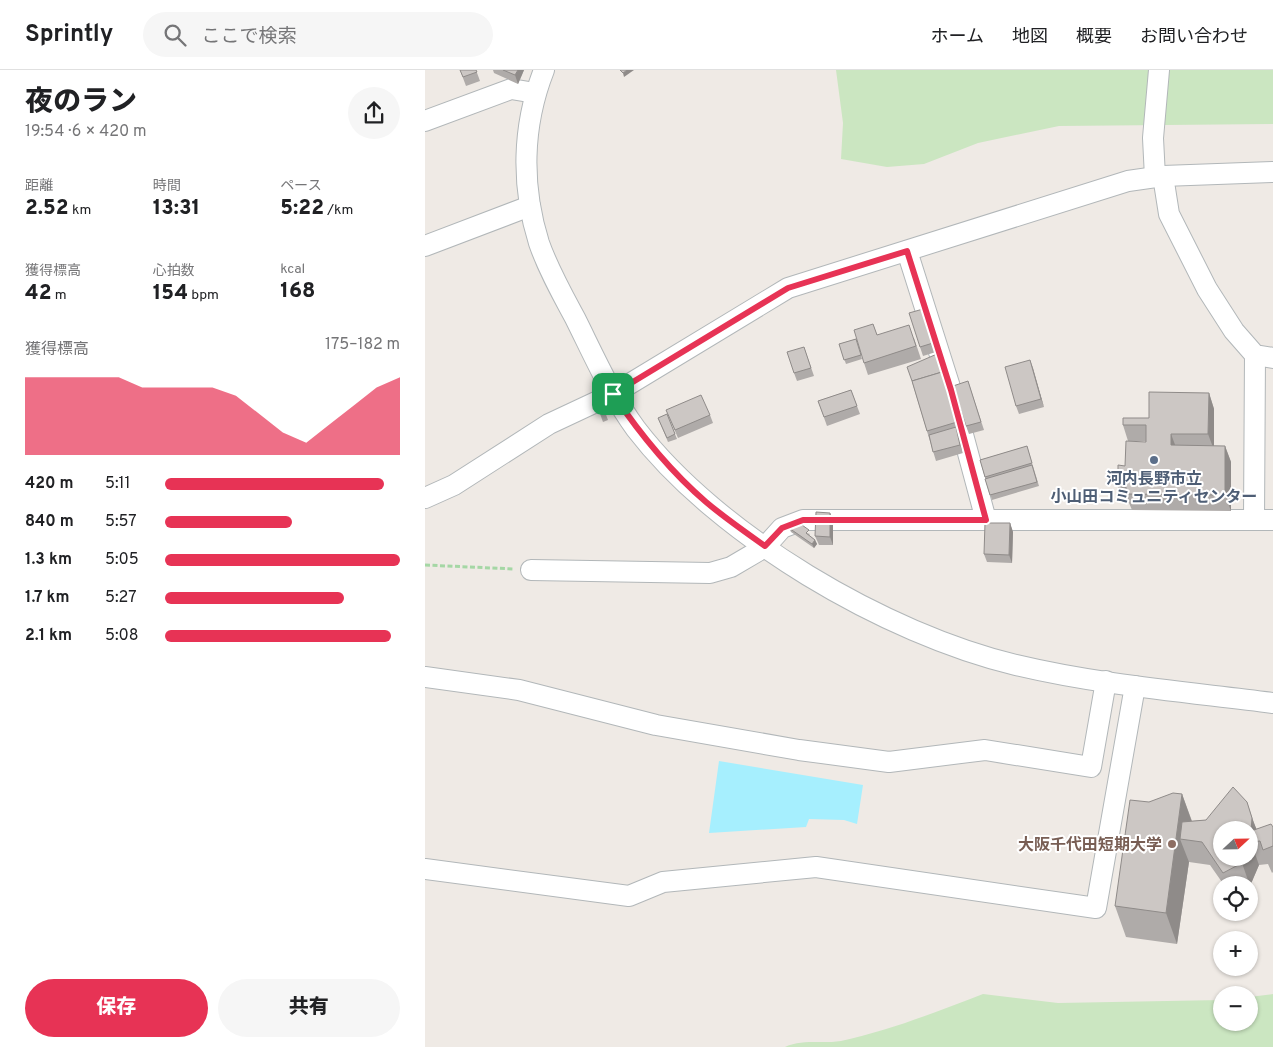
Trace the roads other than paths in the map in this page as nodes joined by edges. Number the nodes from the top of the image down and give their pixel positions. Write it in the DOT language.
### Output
graph roads {
  1 [pos="545,70"];
  2 [pos="1159,70"];
  3 [pos="535,93"];
  4 [pos="425,121"];
  5 [pos="1273,172"];
  6 [pos="1159,177"];
  7 [pos="530,206"];
  8 [pos="425,246"];
  9 [pos="907,251"];
  10 [pos="1264,357"];
  11 [pos="613,394"];
  12 [pos="425,498"];
  13 [pos="986,520"];
  14 [pos="1263,520"];
  15 [pos="765,546"];
  16 [pos="531,570"];
  17 [pos="425,677"];
  18 [pos="1106,681"];
  19 [pos="1135,686"];
  20 [pos="1273,703"];
  21 [pos="425,869"];
  1 -- 3 [label="street"];
  2 -- 6 [label="street"];
  3 -- 4 [label="street"];
  3 -- 7 [label="street"];
  5 -- 6 [label="street"];
  6 -- 9 [label="street"];
  6 -- 10 [label="street"];
  7 -- 8 [label="street"];
  7 -- 11 [label="street"];
  9 -- 11 [label="street"];
  9 -- 13 [label="street"];
  10 -- 14 [label="street"];
  11 -- 12 [label="street"];
  11 -- 15 [label="street"];
  13 -- 14 [label="street"];
  13 -- 15 [label="street"];
  15 -- 16 [label="street"];
  15 -- 18 [label="street"];
  17 -- 18 [label="street"];
  18 -- 19 [label="street"];
  19 -- 20 [label="street"];
  19 -- 21 [label="street"];
}
